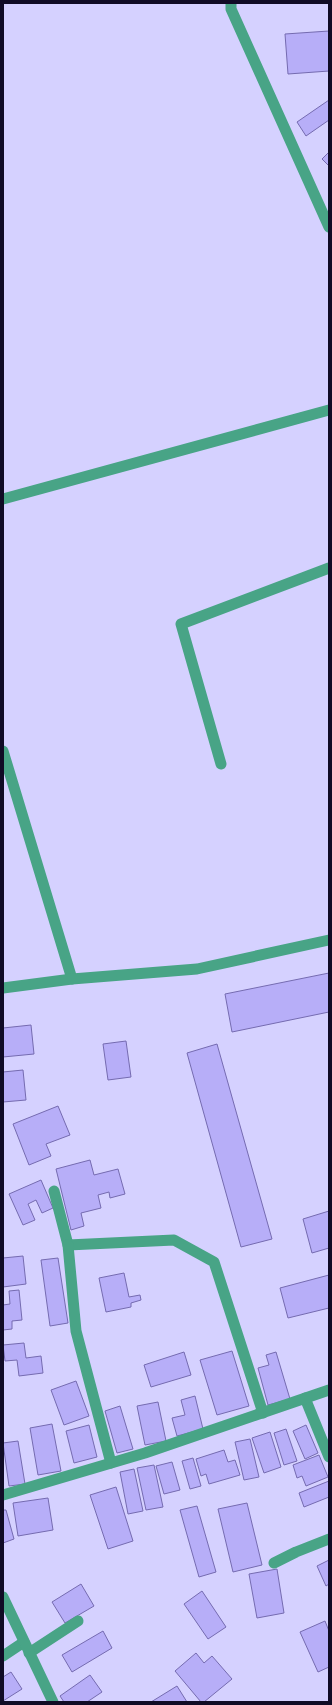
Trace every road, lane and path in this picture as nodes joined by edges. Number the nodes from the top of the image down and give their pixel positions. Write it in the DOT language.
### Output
graph roads {
  1 [pos="231,3"];
  2 [pos="329,227"];
  3 [pos="329,410"];
  4 [pos="3,499"];
  5 [pos="329,568"];
  6 [pos="3,751"];
  7 [pos="221,764"];
  8 [pos="329,940"];
  9 [pos="72,979"];
  10 [pos="3,988"];
  11 [pos="54,1191"];
  12 [pos="68,1246"];
  13 [pos="329,1390"];
  14 [pos="306,1398"];
  15 [pos="263,1413"];
  16 [pos="329,1457"];
  17 [pos="111,1463"];
  18 [pos="3,1495"];
  19 [pos="329,1539"];
  20 [pos="274,1563"];
  21 [pos="3,1597"];
  22 [pos="78,1621"];
  23 [pos="24,1642"];
  24 [pos="29,1653"];
  25 [pos="3,1656"];
  26 [pos="52,1702"];
  1 -- 2 [label="street"];
  3 -- 4 [label="street"];
  5 -- 7 [label="street"];
  6 -- 9 [label="street"];
  8 -- 9 [label="street"];
  9 -- 10 [label="street"];
  11 -- 12 [label="street"];
  12 -- 15 [label="street"];
  12 -- 17 [label="street"];
  13 -- 14 [label="street"];
  14 -- 15 [label="street"];
  14 -- 16 [label="street"];
  15 -- 17 [label="street"];
  17 -- 18 [label="street"];
  19 -- 20 [label="street"];
  21 -- 23 [label="street"];
  22 -- 24 [label="street"];
  23 -- 24 [label="street"];
  23 -- 25 [label="street"];
  24 -- 26 [label="street"];
}
